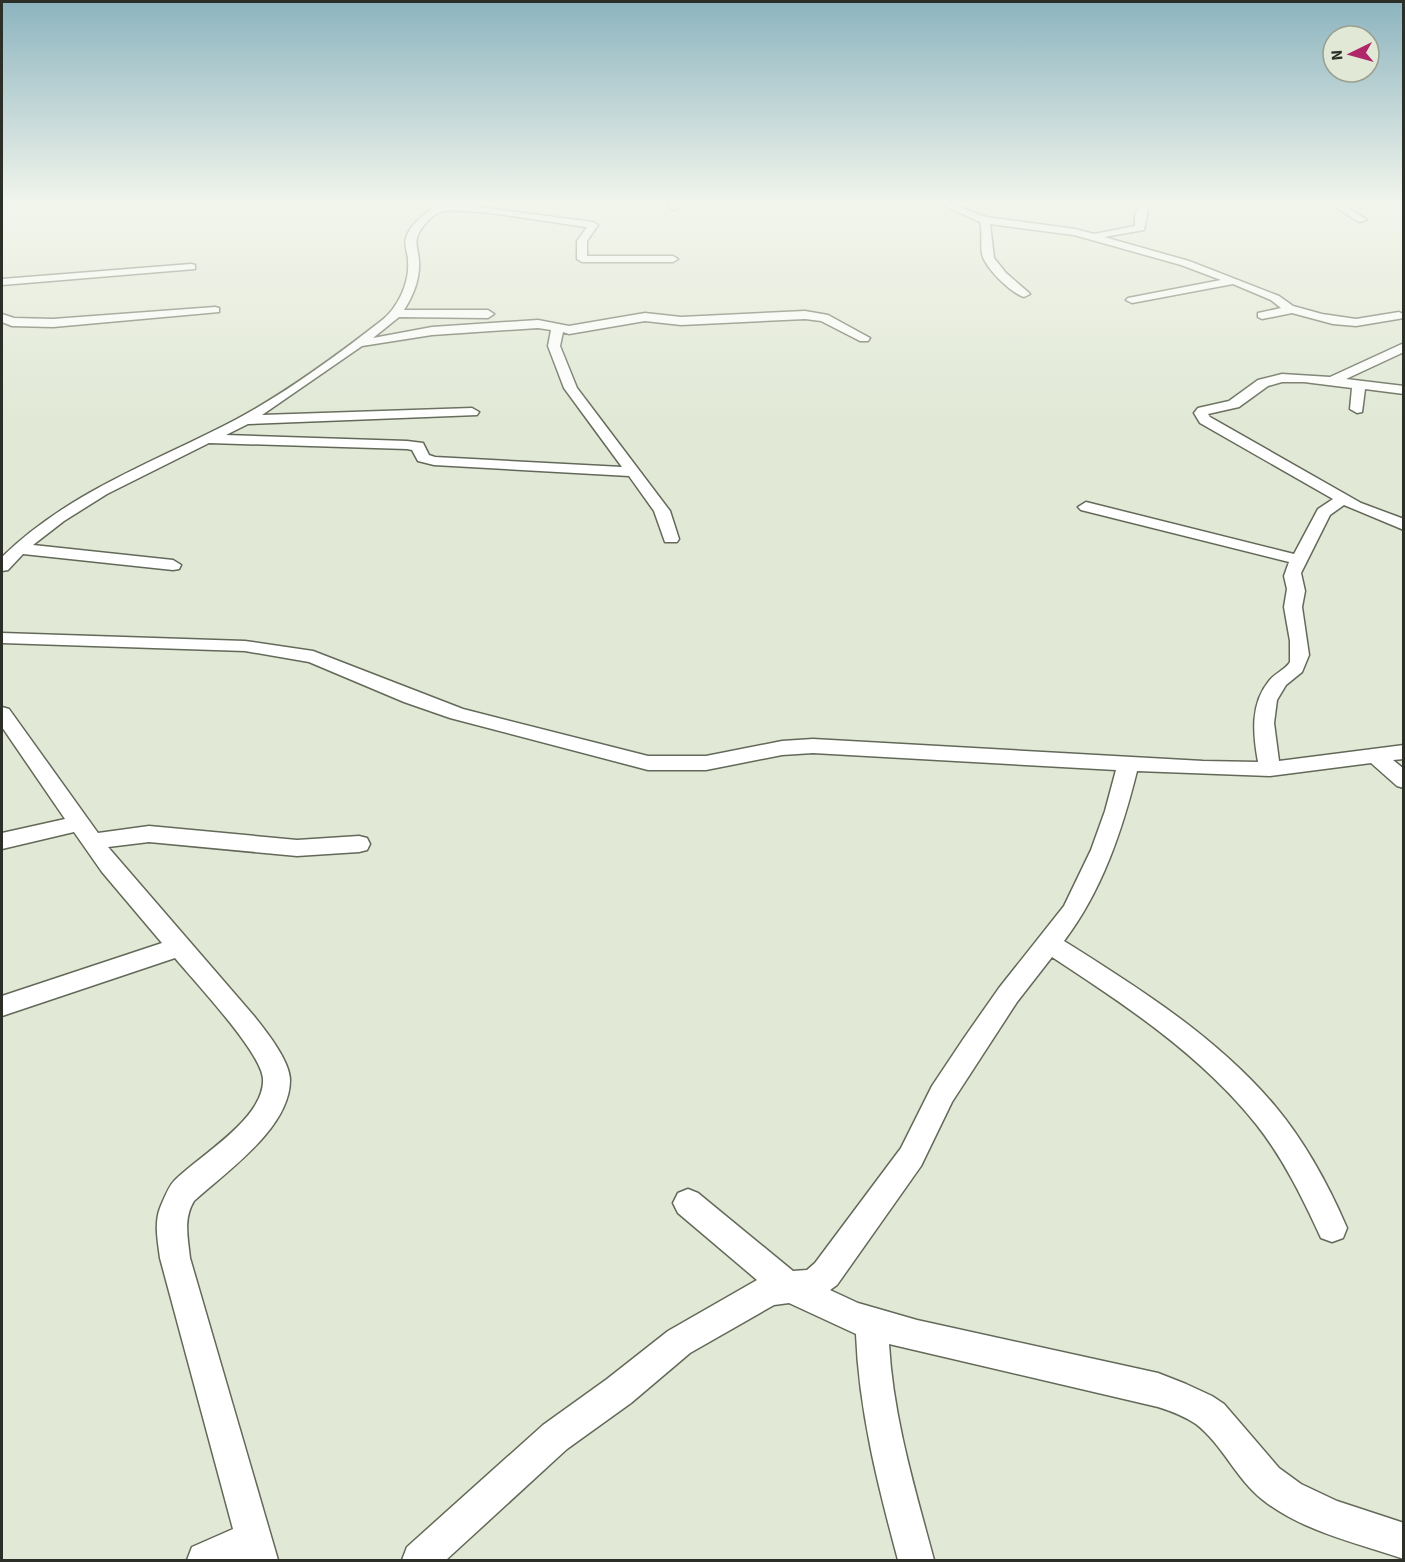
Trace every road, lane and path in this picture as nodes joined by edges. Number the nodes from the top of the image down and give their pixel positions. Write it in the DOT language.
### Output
graph roads {
  1 [pos="48,278"];
  2 [pos="411,278"];
  3 [pos="1006,278"];
  4 [pos="1226,278"];
  5 [pos="1235,281"];
  6 [pos="2,282"];
  7 [pos="1024,294"];
  8 [pos="1132,300"];
  9 [pos="1291,309"];
  10 [pos="215,310"];
  11 [pos="397,313"];
  12 [pos="488,314"];
  13 [pos="1262,315"];
  14 [pos="1399,316"];
  15 [pos="2,318"];
  16 [pos="558,328"];
  17 [pos="864,338"];
  18 [pos="359,342"];
  19 [pos="1404,347"];
  20 [pos="1330,382"];
  21 [pos="1359,386"];
  22 [pos="1404,390"];
  23 [pos="1357,409"];
  24 [pos="472,412"];
  25 [pos="244,420"];
  26 [pos="206,439"];
  27 [pos="634,472"];
  28 [pos="1343,499"];
  29 [pos="1086,507"];
  30 [pos="1404,525"];
  31 [pos="671,539"];
  32 [pos="20,549"];
  33 [pos="1300,560"];
  34 [pos="173,565"];
  35 [pos="2,566"];
  36 [pos="2,638"];
  37 [pos="2,713"];
  38 [pos="1404,752"];
  39 [pos="1376,756"];
  40 [pos="1128,764"];
  41 [pos="1270,769"];
  42 [pos="1404,781"];
  43 [pos="86,832"];
  44 [pos="2,841"];
  45 [pos="359,844"];
  46 [pos="1049,943"];
  47 [pos="180,946"];
  48 [pos="2,1006"];
  49 [pos="688,1203"];
  50 [pos="1332,1228"];
  51 [pos="787,1286"];
  52 [pos="872,1323"];
  53 [pos="1400,1544"];
  54 [pos="257,1549"];
  55 [pos="205,1560"];
  56 [pos="420,1560"];
  57 [pos="916,1560"];
  1 -- 6 [label="street"];
  2 -- 11 [label="street"];
  3 -- 7 [label="street"];
  4 -- 5 [label="street"];
  5 -- 8 [label="street"];
  5 -- 9 [label="street"];
  9 -- 13 [label="street"];
  9 -- 14 [label="street"];
  10 -- 15 [label="street"];
  11 -- 12 [label="street"];
  11 -- 18 [label="street"];
  16 -- 17 [label="street"];
  16 -- 18 [label="street"];
  16 -- 27 [label="street"];
  18 -- 25 [label="street"];
  19 -- 20 [label="street"];
  20 -- 21 [label="street"];
  20 -- 28 [label="street"];
  21 -- 22 [label="street"];
  21 -- 23 [label="street"];
  24 -- 25 [label="street"];
  25 -- 26 [label="street"];
  26 -- 27 [label="street"];
  26 -- 32 [label="street"];
  27 -- 31 [label="street"];
  28 -- 30 [label="street"];
  28 -- 33 [label="street"];
  29 -- 33 [label="street"];
  32 -- 34 [label="street"];
  32 -- 35 [label="street"];
  33 -- 41 [label="street"];
  36 -- 40 [label="street"];
  37 -- 43 [label="street"];
  38 -- 39 [label="street"];
  39 -- 41 [label="street"];
  39 -- 42 [label="street"];
  40 -- 41 [label="street"];
  40 -- 46 [label="street"];
  43 -- 44 [label="street"];
  43 -- 45 [label="street"];
  43 -- 47 [label="street"];
  46 -- 50 [label="street"];
  46 -- 51 [label="street"];
  47 -- 48 [label="street"];
  47 -- 54 [label="street"];
  49 -- 51 [label="street"];
  51 -- 52 [label="street"];
  51 -- 56 [label="street"];
  52 -- 53 [label="street"];
  52 -- 57 [label="street"];
  54 -- 55 [label="street"];
}
